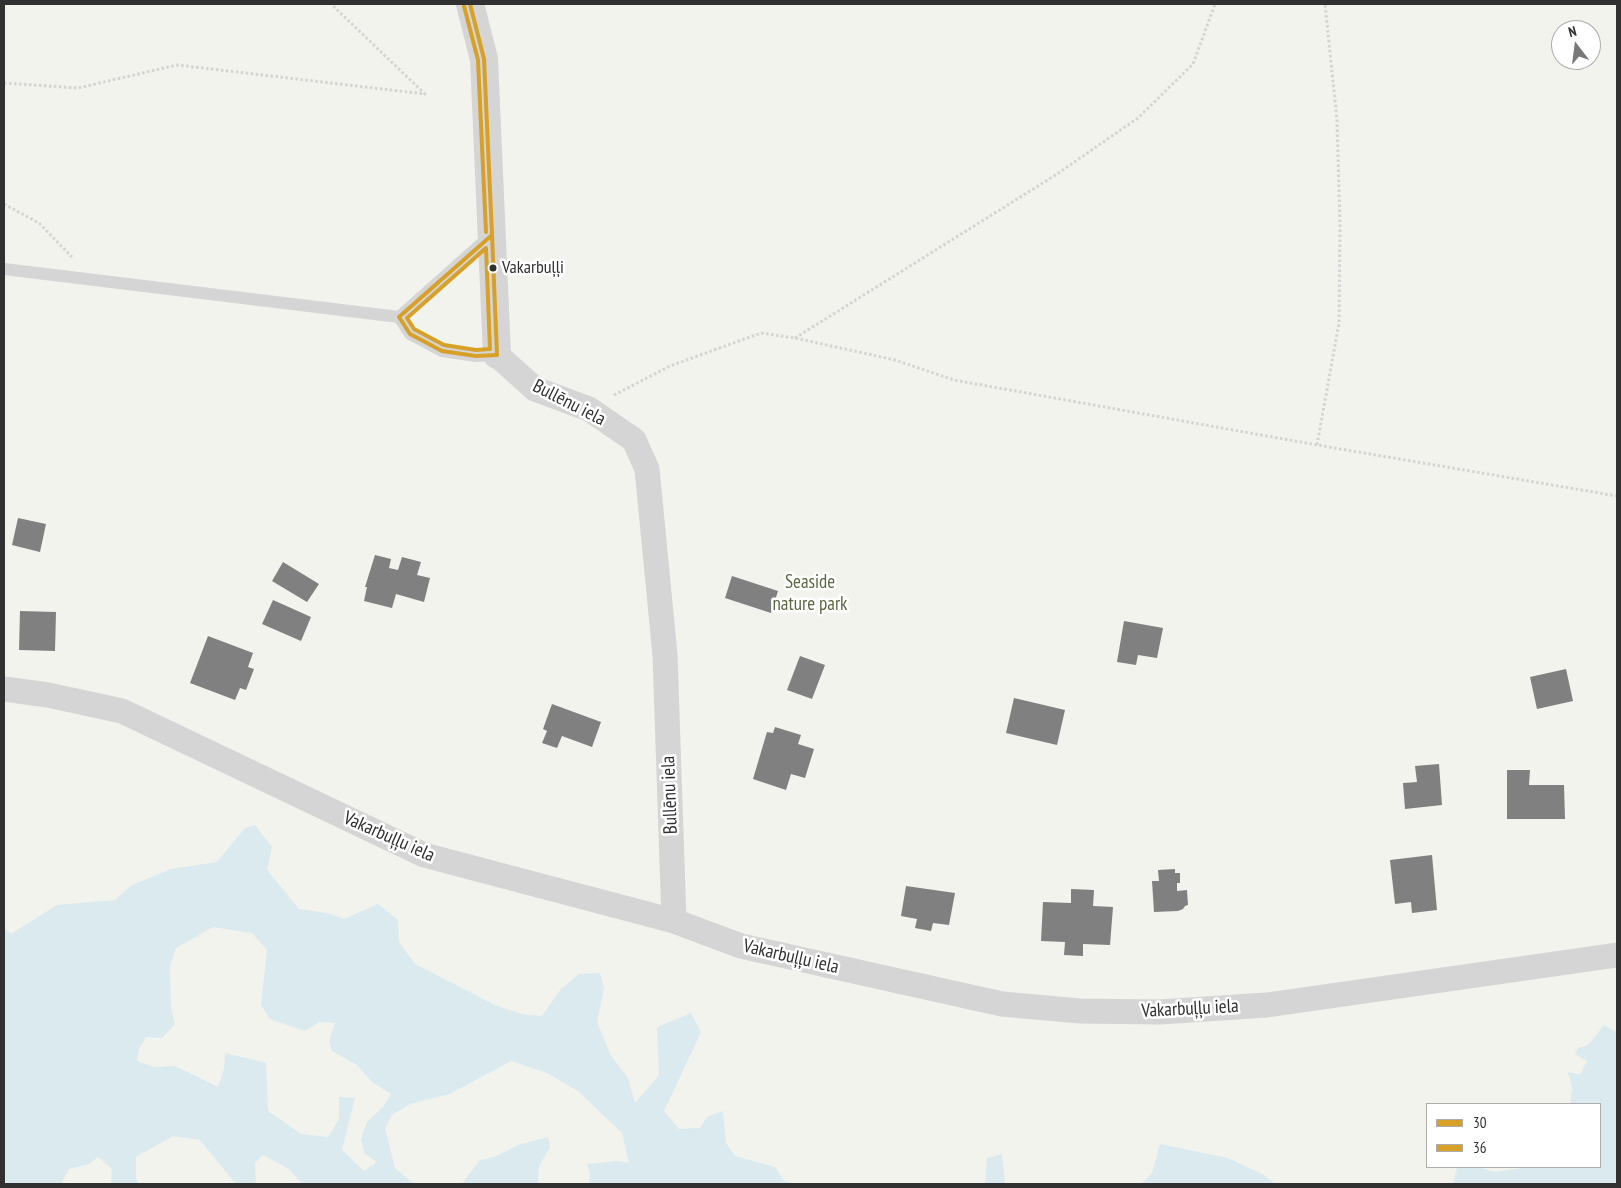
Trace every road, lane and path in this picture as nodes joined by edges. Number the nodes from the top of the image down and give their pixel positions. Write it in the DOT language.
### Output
graph roads {
  1 [pos="331,4"];
  2 [pos="470,4"];
  3 [pos="1215,4"];
  4 [pos="1324,4"];
  5 [pos="4,83"];
  6 [pos="4,204"];
  7 [pos="492,235"];
  8 [pos="4,269"];
  9 [pos="95,280"];
  10 [pos="399,317"];
  11 [pos="795,338"];
  12 [pos="497,355"];
  13 [pos="589,410"];
  14 [pos="1317,445"];
  15 [pos="1617,496"];
  16 [pos="4,689"];
  17 [pos="674,921"];
  18 [pos="1617,955"];
  1 -- 5 [label="path"];
  2 -- 7 [label="street"];
  3 -- 11 [label="path"];
  4 -- 14 [label="path"];
  6 -- 9 [label="path"];
  7 -- 10 [label="lane"];
  7 -- 12 [label="street"];
  8 -- 9 [label="lane"];
  9 -- 10 [label="lane"];
  10 -- 12 [label="lane"];
  11 -- 13 [label="path"];
  11 -- 14 [label="path"];
  12 -- 13 [label="street, Bullēnu iela"];
  13 -- 17 [label="street, Bullēnu iela"];
  14 -- 15 [label="path"];
  16 -- 17 [label="street, Vakarbuļļu iela"];
  17 -- 18 [label="street, Vakarbuļļu iela"];
}
